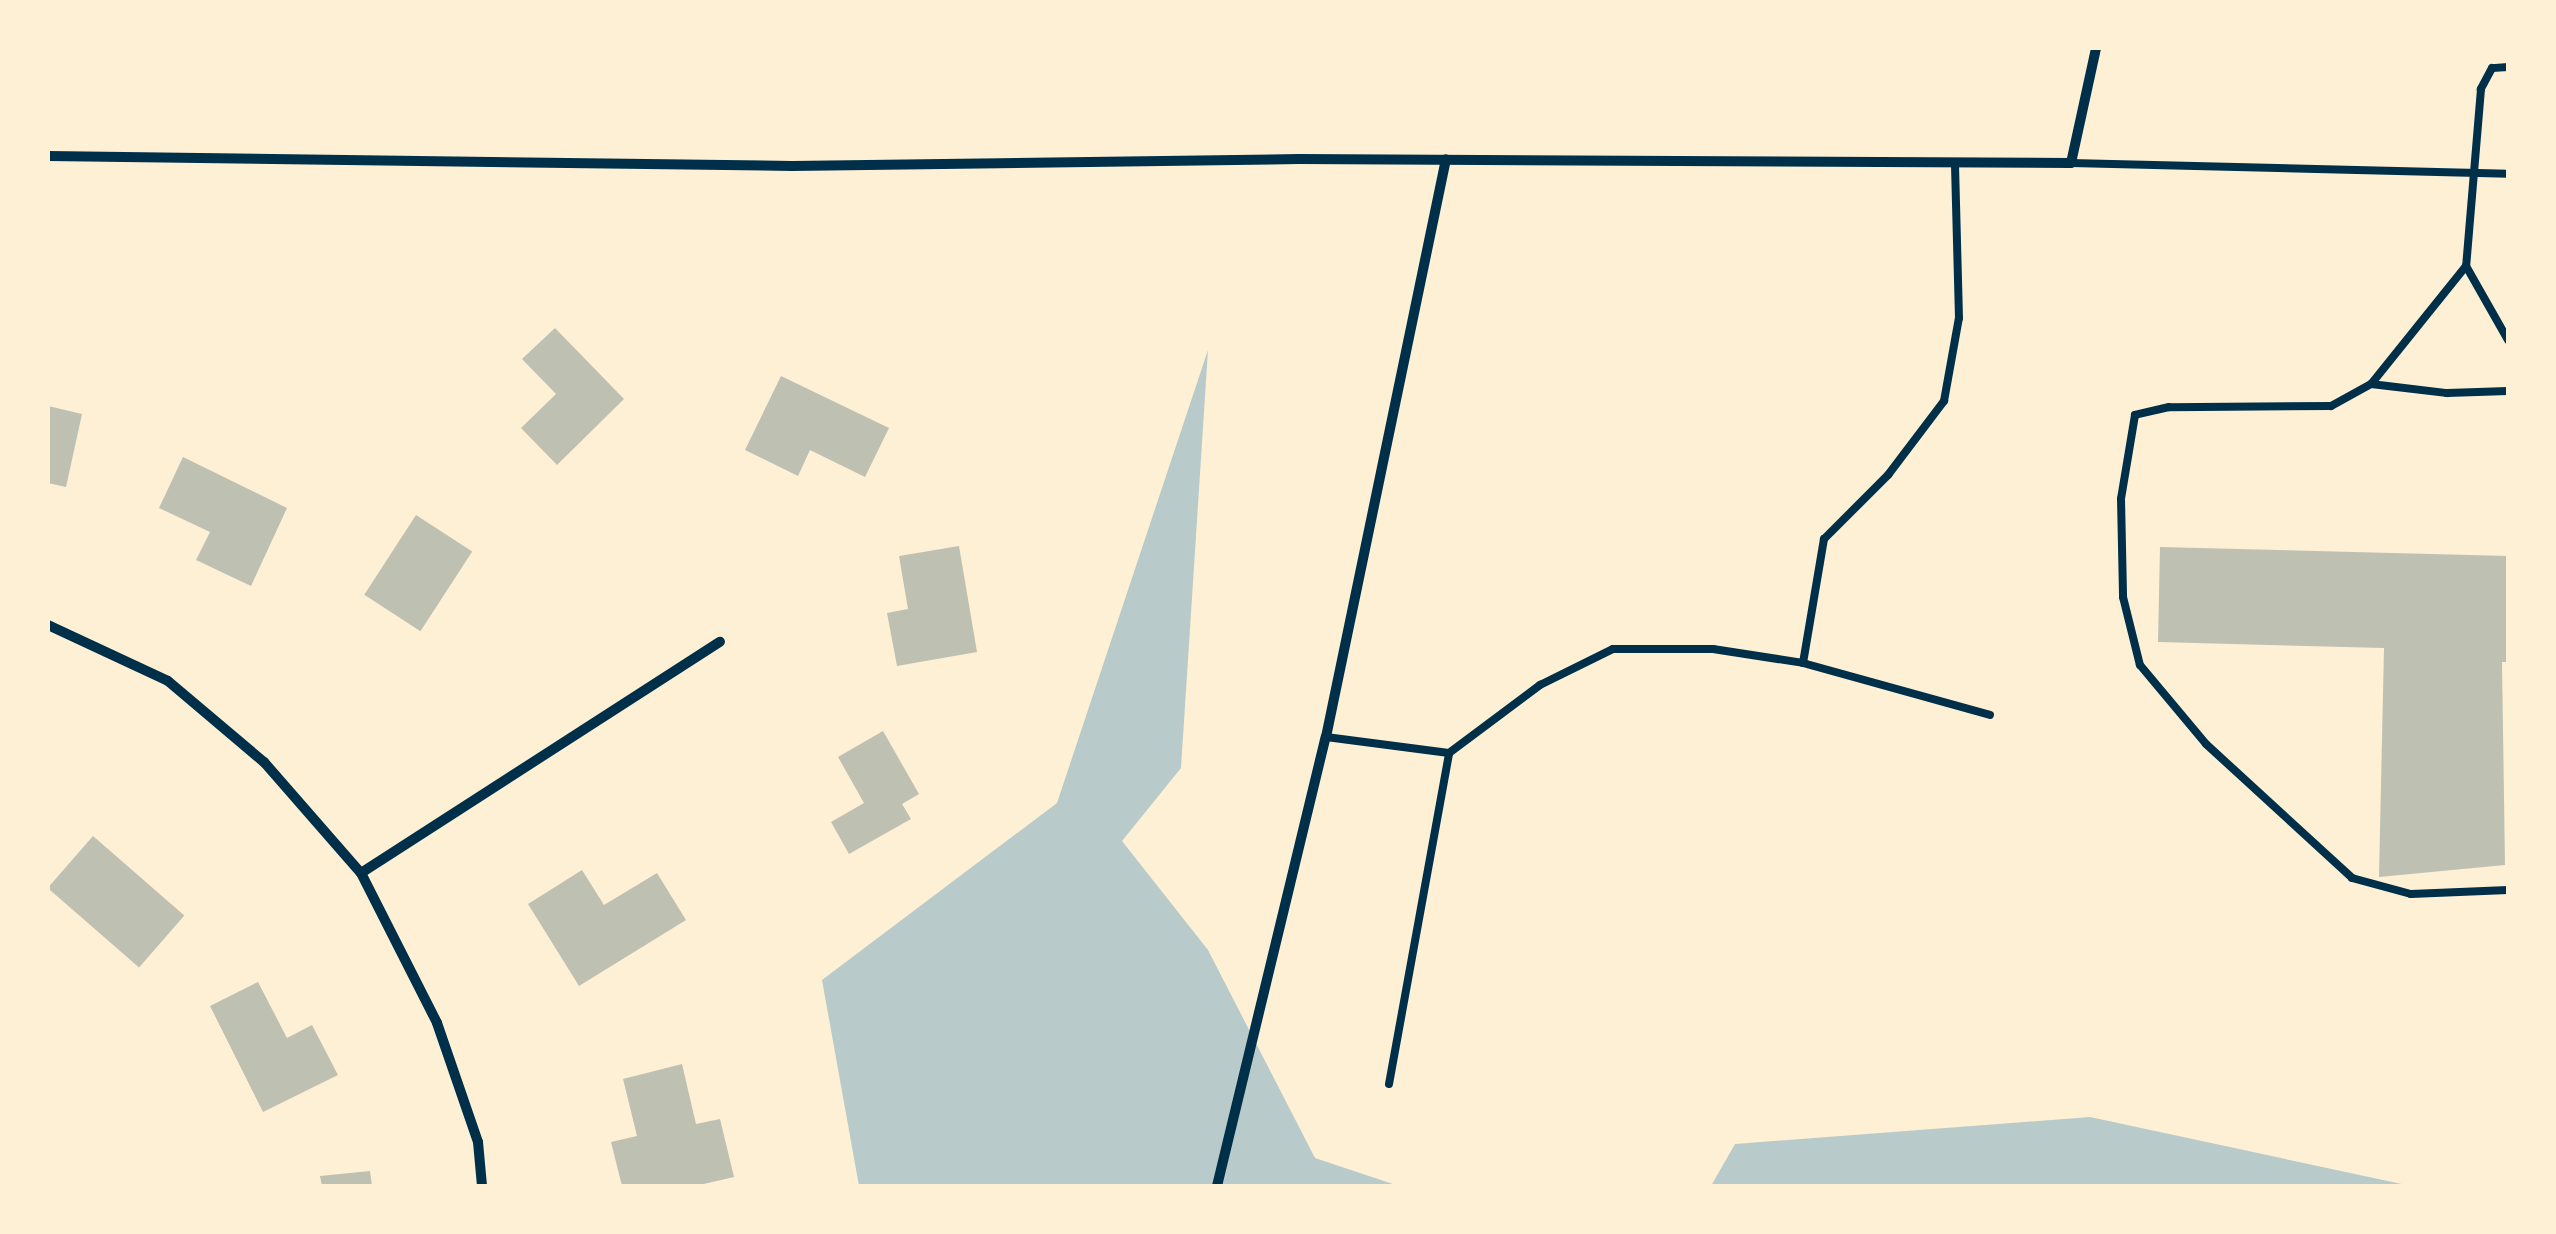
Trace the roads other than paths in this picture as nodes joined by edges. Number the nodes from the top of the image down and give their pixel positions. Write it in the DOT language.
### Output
graph roads {
  1 [pos="2096,48"];
  2 [pos="2508,67"];
  3 [pos="48,156"];
  4 [pos="1446,159"];
  5 [pos="1955,162"];
  6 [pos="2071,163"];
  7 [pos="2478,173"];
  8 [pos="2508,174"];
  9 [pos="2466,266"];
  10 [pos="2508,340"];
  11 [pos="2371,384"];
  12 [pos="2508,391"];
  13 [pos="48,625"];
  14 [pos="720,642"];
  15 [pos="1803,662"];
  16 [pos="1990,716"];
  17 [pos="1326,737"];
  18 [pos="1448,753"];
  19 [pos="360,873"];
  20 [pos="2508,890"];
  21 [pos="1388,1084"];
  22 [pos="482,1186"];
  23 [pos="1217,1186"];
  1 -- 6 [label="street"];
  2 -- 7 [label="lane"];
  3 -- 4 [label="street"];
  4 -- 5 [label="street"];
  4 -- 17 [label="street"];
  5 -- 6 [label="street"];
  5 -- 15 [label="lane"];
  6 -- 7 [label="lane"];
  7 -- 8 [label="lane"];
  7 -- 9 [label="lane"];
  9 -- 10 [label="lane"];
  9 -- 11 [label="lane"];
  11 -- 12 [label="lane"];
  11 -- 20 [label="lane"];
  13 -- 19 [label="street"];
  14 -- 19 [label="street"];
  15 -- 16 [label="lane"];
  15 -- 18 [label="lane"];
  17 -- 18 [label="lane"];
  17 -- 23 [label="street"];
  18 -- 21 [label="lane"];
  19 -- 22 [label="street"];
}
